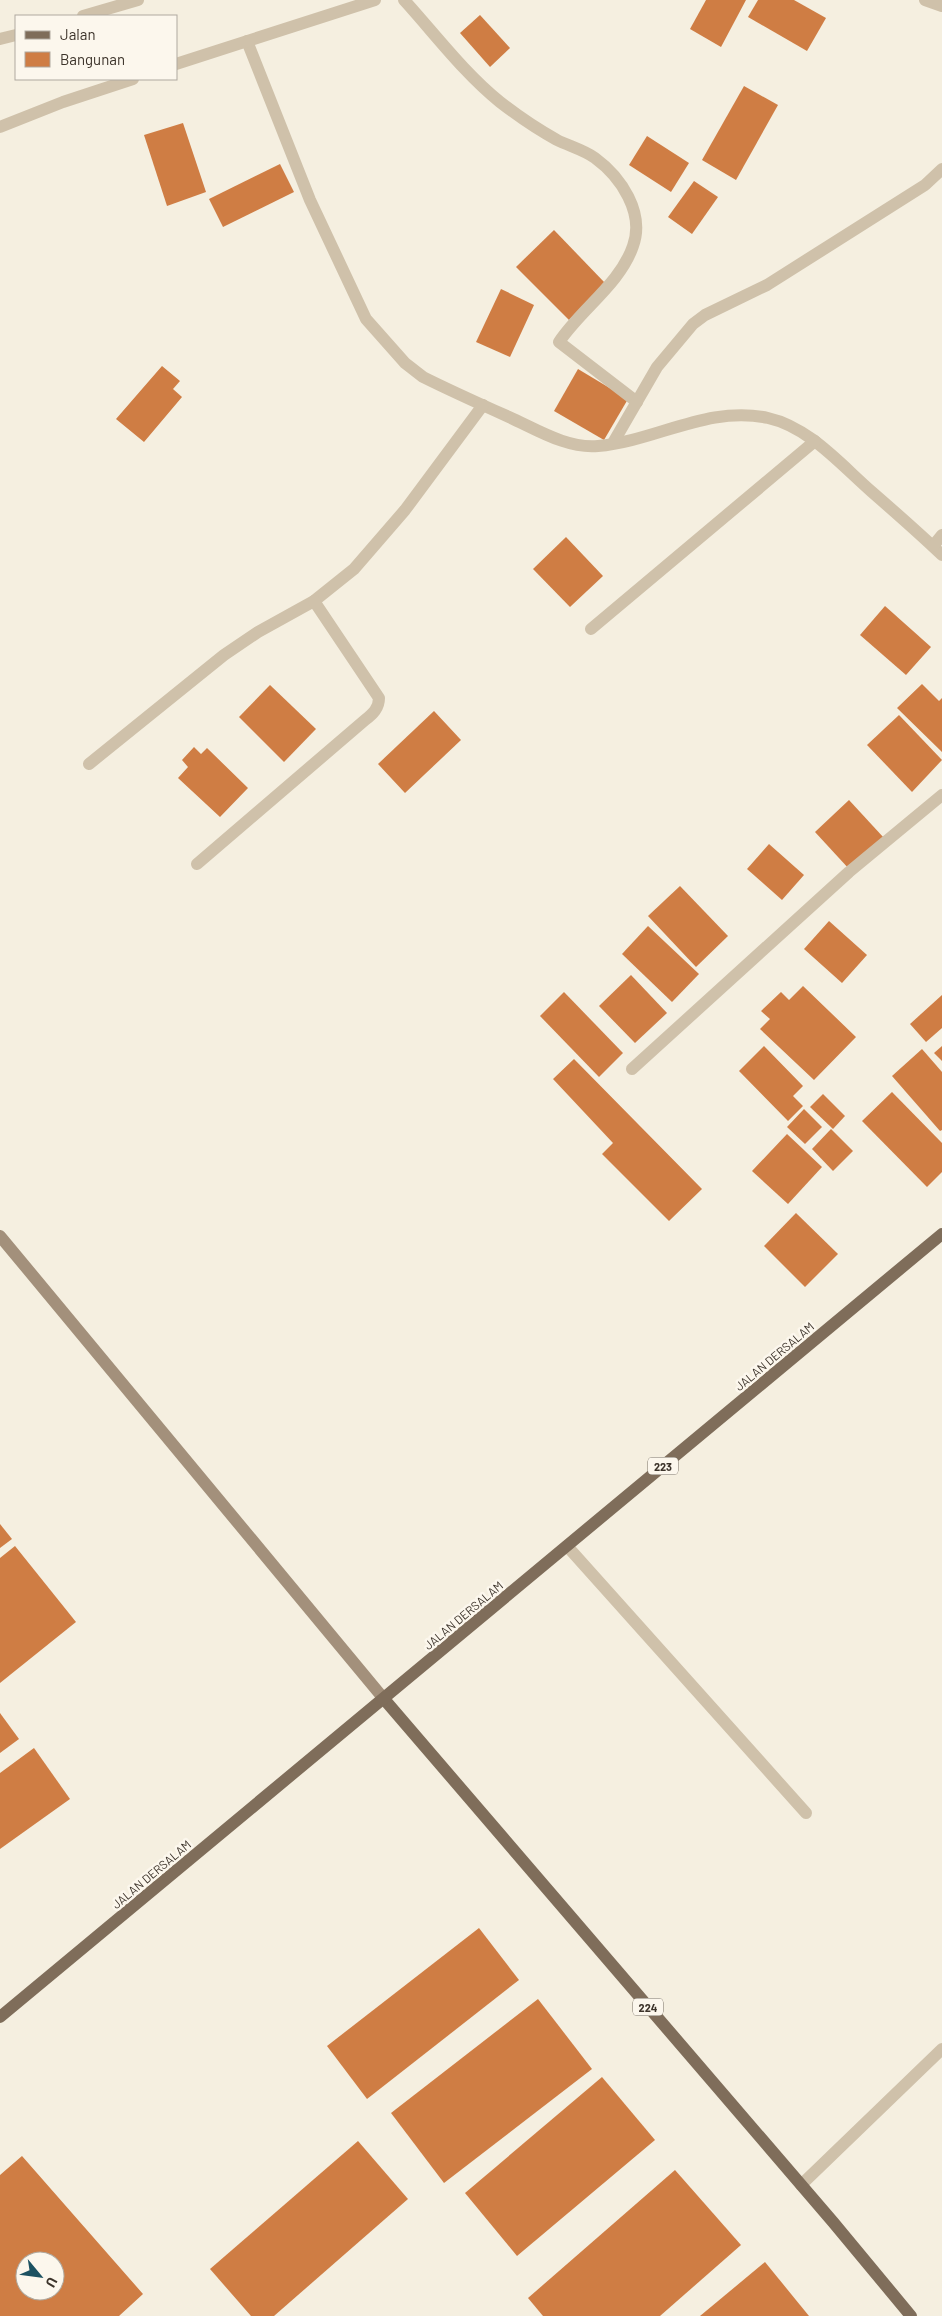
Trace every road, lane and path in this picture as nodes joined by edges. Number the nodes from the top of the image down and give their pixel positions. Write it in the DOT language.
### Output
graph roads {
  1 [pos="138,0"];
  2 [pos="375,0"];
  3 [pos="404,0"];
  4 [pos="925,0"];
  5 [pos="942,6"];
  6 [pos="86,15"];
  7 [pos="15,35"];
  8 [pos="0,39"];
  9 [pos="247,41"];
  10 [pos="178,63"];
  11 [pos="130,80"];
  12 [pos="0,126"];
  13 [pos="942,169"];
  14 [pos="637,402"];
  15 [pos="483,406"];
  16 [pos="815,441"];
  17 [pos="613,444"];
  18 [pos="942,535"];
  19 [pos="937,550"];
  20 [pos="314,601"];
  21 [pos="591,629"];
  22 [pos="89,764"];
  23 [pos="942,795"];
  24 [pos="197,864"];
  25 [pos="632,1069"];
  26 [pos="942,1234"];
  27 [pos="0,1236"];
  28 [pos="567,1546"];
  29 [pos="384,1699"];
  30 [pos="806,1812"];
  31 [pos="0,2017"];
  32 [pos="942,2049"];
  33 [pos="801,2185"];
  34 [pos="911,2316"];
  1 -- 6 [label="street"];
  2 -- 9 [label="street"];
  3 -- 14 [label="street"];
  4 -- 5 [label="street"];
  7 -- 8 [label="street"];
  9 -- 10 [label="street"];
  9 -- 15 [label="street"];
  11 -- 12 [label="street"];
  13 -- 14 [label="street"];
  14 -- 17 [label="street"];
  15 -- 17 [label="street"];
  15 -- 20 [label="street"];
  16 -- 17 [label="street"];
  16 -- 19 [label="street"];
  16 -- 21 [label="street"];
  18 -- 19 [label="street"];
  20 -- 22 [label="street"];
  20 -- 24 [label="street"];
  23 -- 25 [label="street"];
  26 -- 28 [label="main road, JALAN DERSALAM / 223"];
  27 -- 29 [label="main road"];
  28 -- 29 [label="main road, JALAN DERSALAM / 223"];
  28 -- 30 [label="street"];
  29 -- 31 [label="main road, JALAN DERSALAM"];
  29 -- 33 [label="main road, 224"];
  32 -- 33 [label="street"];
  33 -- 34 [label="main road, 224"];
}
